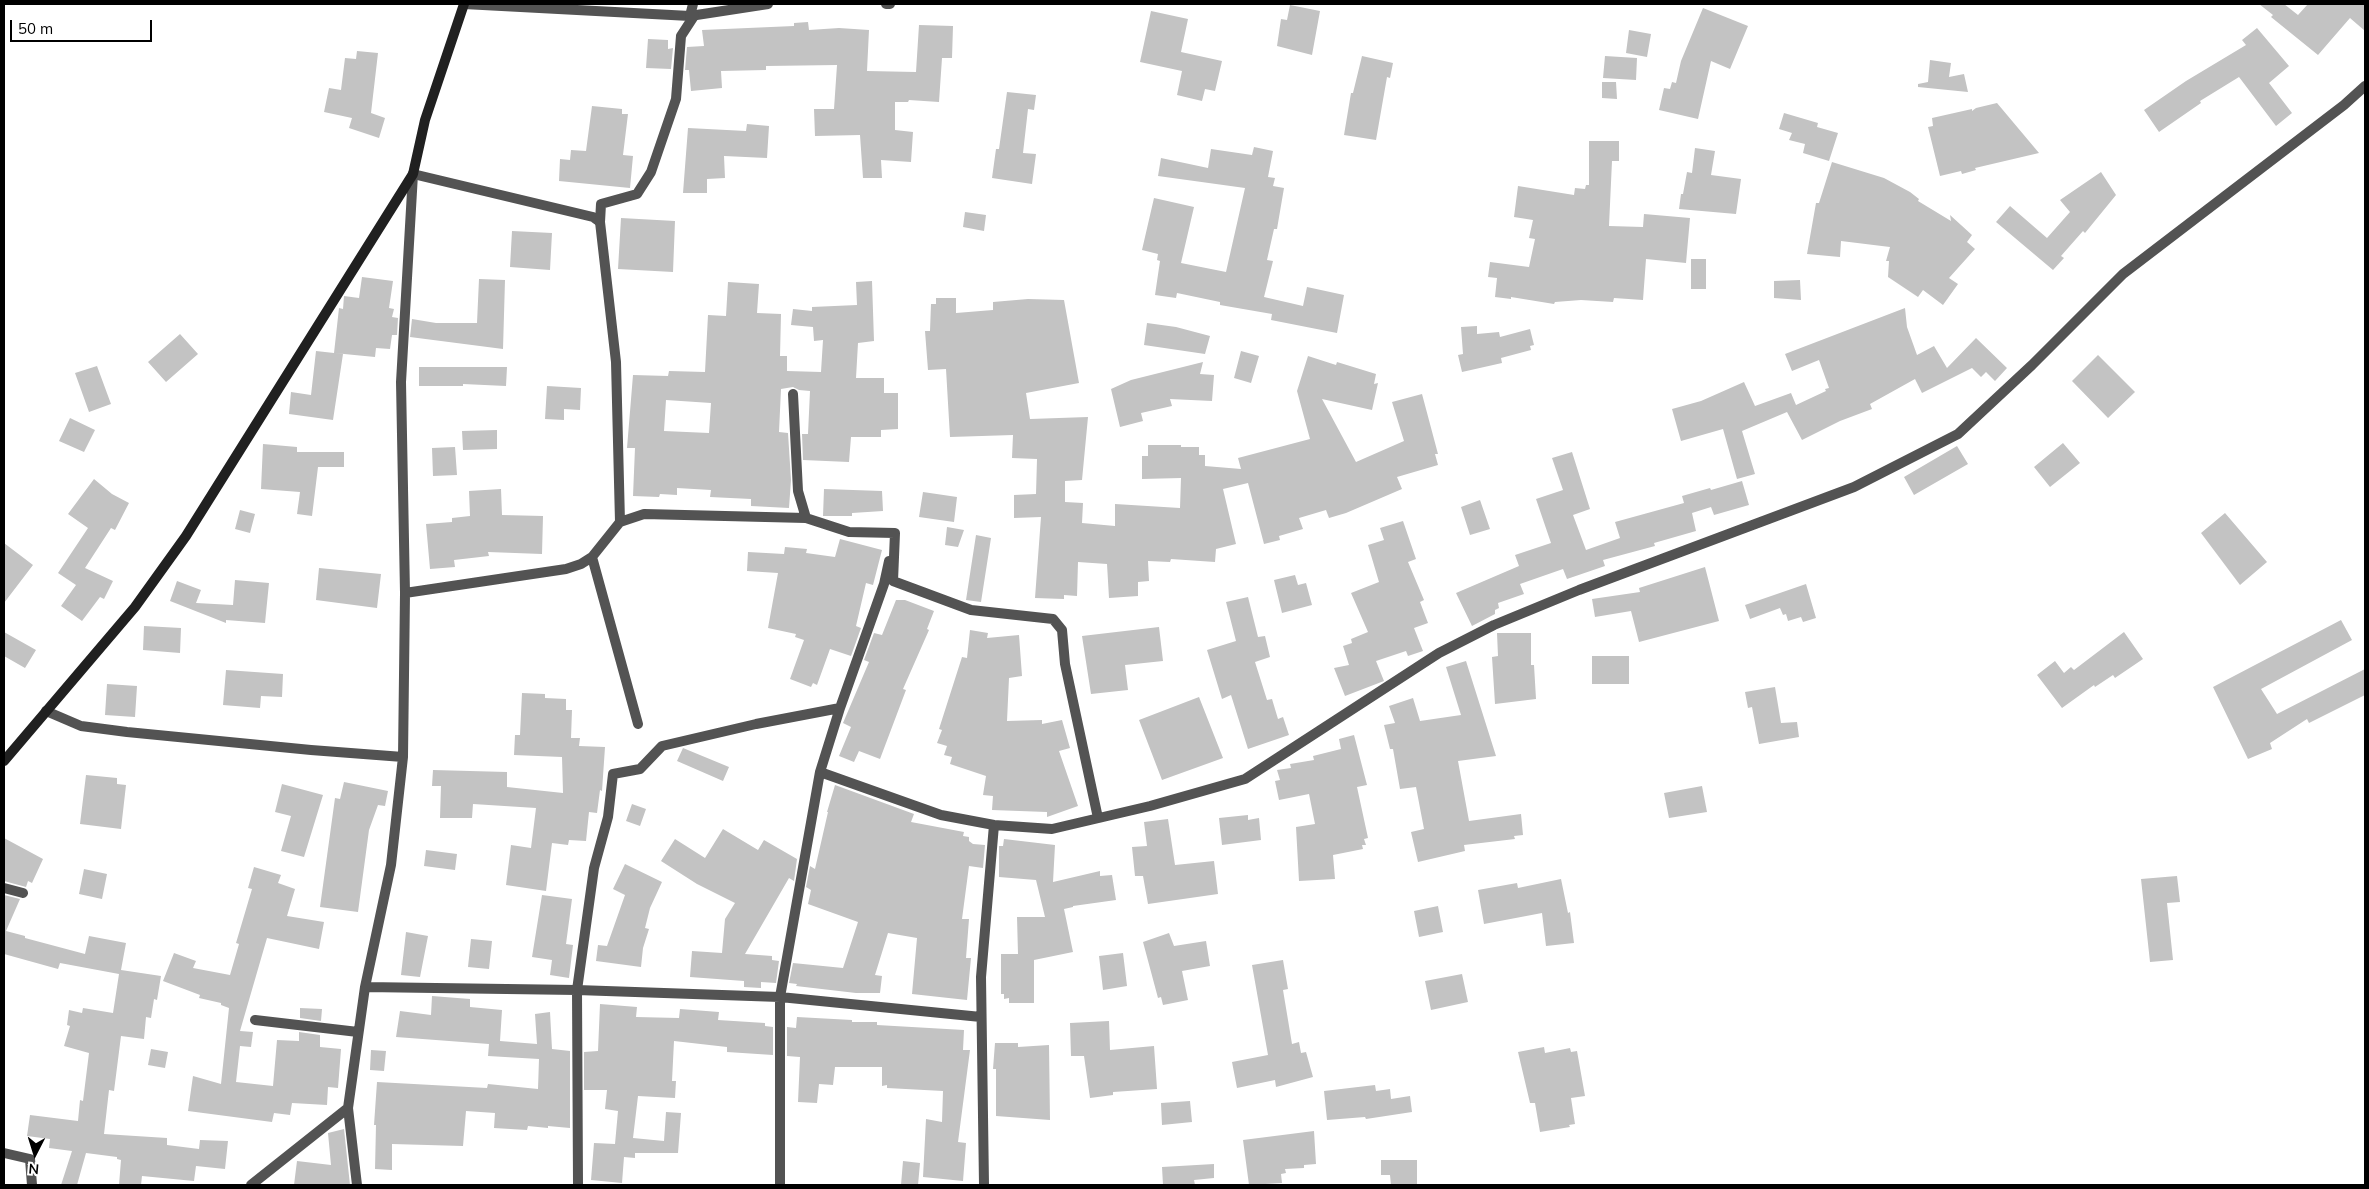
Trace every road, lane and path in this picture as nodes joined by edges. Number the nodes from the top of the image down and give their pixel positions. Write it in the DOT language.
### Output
graph roads {
  1 [pos="464,4"];
  2 [pos="693,4"];
  3 [pos="768,4"];
  4 [pos="886,4"];
  5 [pos="890,4"];
  6 [pos="692,16"];
  7 [pos="2365,86"];
  8 [pos="413,174"];
  9 [pos="600,222"];
  10 [pos="793,394"];
  11 [pos="806,518"];
  12 [pos="620,522"];
  13 [pos="895,533"];
  14 [pos="592,557"];
  15 [pos="405,593"];
  16 [pos="840,708"];
  17 [pos="46,711"];
  18 [pos="638,724"];
  19 [pos="404,757"];
  20 [pos="4,761"];
  21 [pos="820,772"];
  22 [pos="1098,818"];
  23 [pos="994,825"];
  24 [pos="4,888"];
  25 [pos="23,893"];
  26 [pos="365,987"];
  27 [pos="577,990"];
  28 [pos="780,997"];
  29 [pos="981,1018"];
  30 [pos="255,1020"];
  31 [pos="358,1032"];
  32 [pos="348,1108"];
  33 [pos="4,1153"];
  34 [pos="32,1185"];
  35 [pos="251,1185"];
  36 [pos="357,1185"];
  37 [pos="578,1185"];
  38 [pos="780,1185"];
  39 [pos="984,1185"];
  1 -- 6 [label="street"];
  1 -- 8 [label="main road"];
  2 -- 6 [label="street"];
  3 -- 6 [label="street"];
  4 -- 5 [label="street"];
  6 -- 9 [label="street"];
  7 -- 22 [label="street"];
  8 -- 9 [label="street"];
  8 -- 15 [label="street"];
  8 -- 17 [label="main road"];
  9 -- 12 [label="street"];
  10 -- 11 [label="street"];
  11 -- 12 [label="street"];
  11 -- 13 [label="street"];
  12 -- 14 [label="street"];
  13 -- 16 [label="street"];
  13 -- 22 [label="street"];
  14 -- 15 [label="street"];
  14 -- 18 [label="street"];
  15 -- 19 [label="street"];
  16 -- 21 [label="street"];
  16 -- 27 [label="street"];
  17 -- 19 [label="street"];
  17 -- 20 [label="main road"];
  19 -- 26 [label="street"];
  21 -- 23 [label="street"];
  21 -- 28 [label="street"];
  22 -- 23 [label="street"];
  23 -- 29 [label="street"];
  24 -- 25 [label="street"];
  26 -- 27 [label="street"];
  26 -- 31 [label="street"];
  27 -- 28 [label="street"];
  27 -- 37 [label="street"];
  28 -- 29 [label="street"];
  28 -- 38 [label="street"];
  29 -- 39 [label="street"];
  30 -- 31 [label="street"];
  31 -- 32 [label="street"];
  32 -- 35 [label="street"];
  32 -- 36 [label="street"];
  33 -- 34 [label="street"];
}
